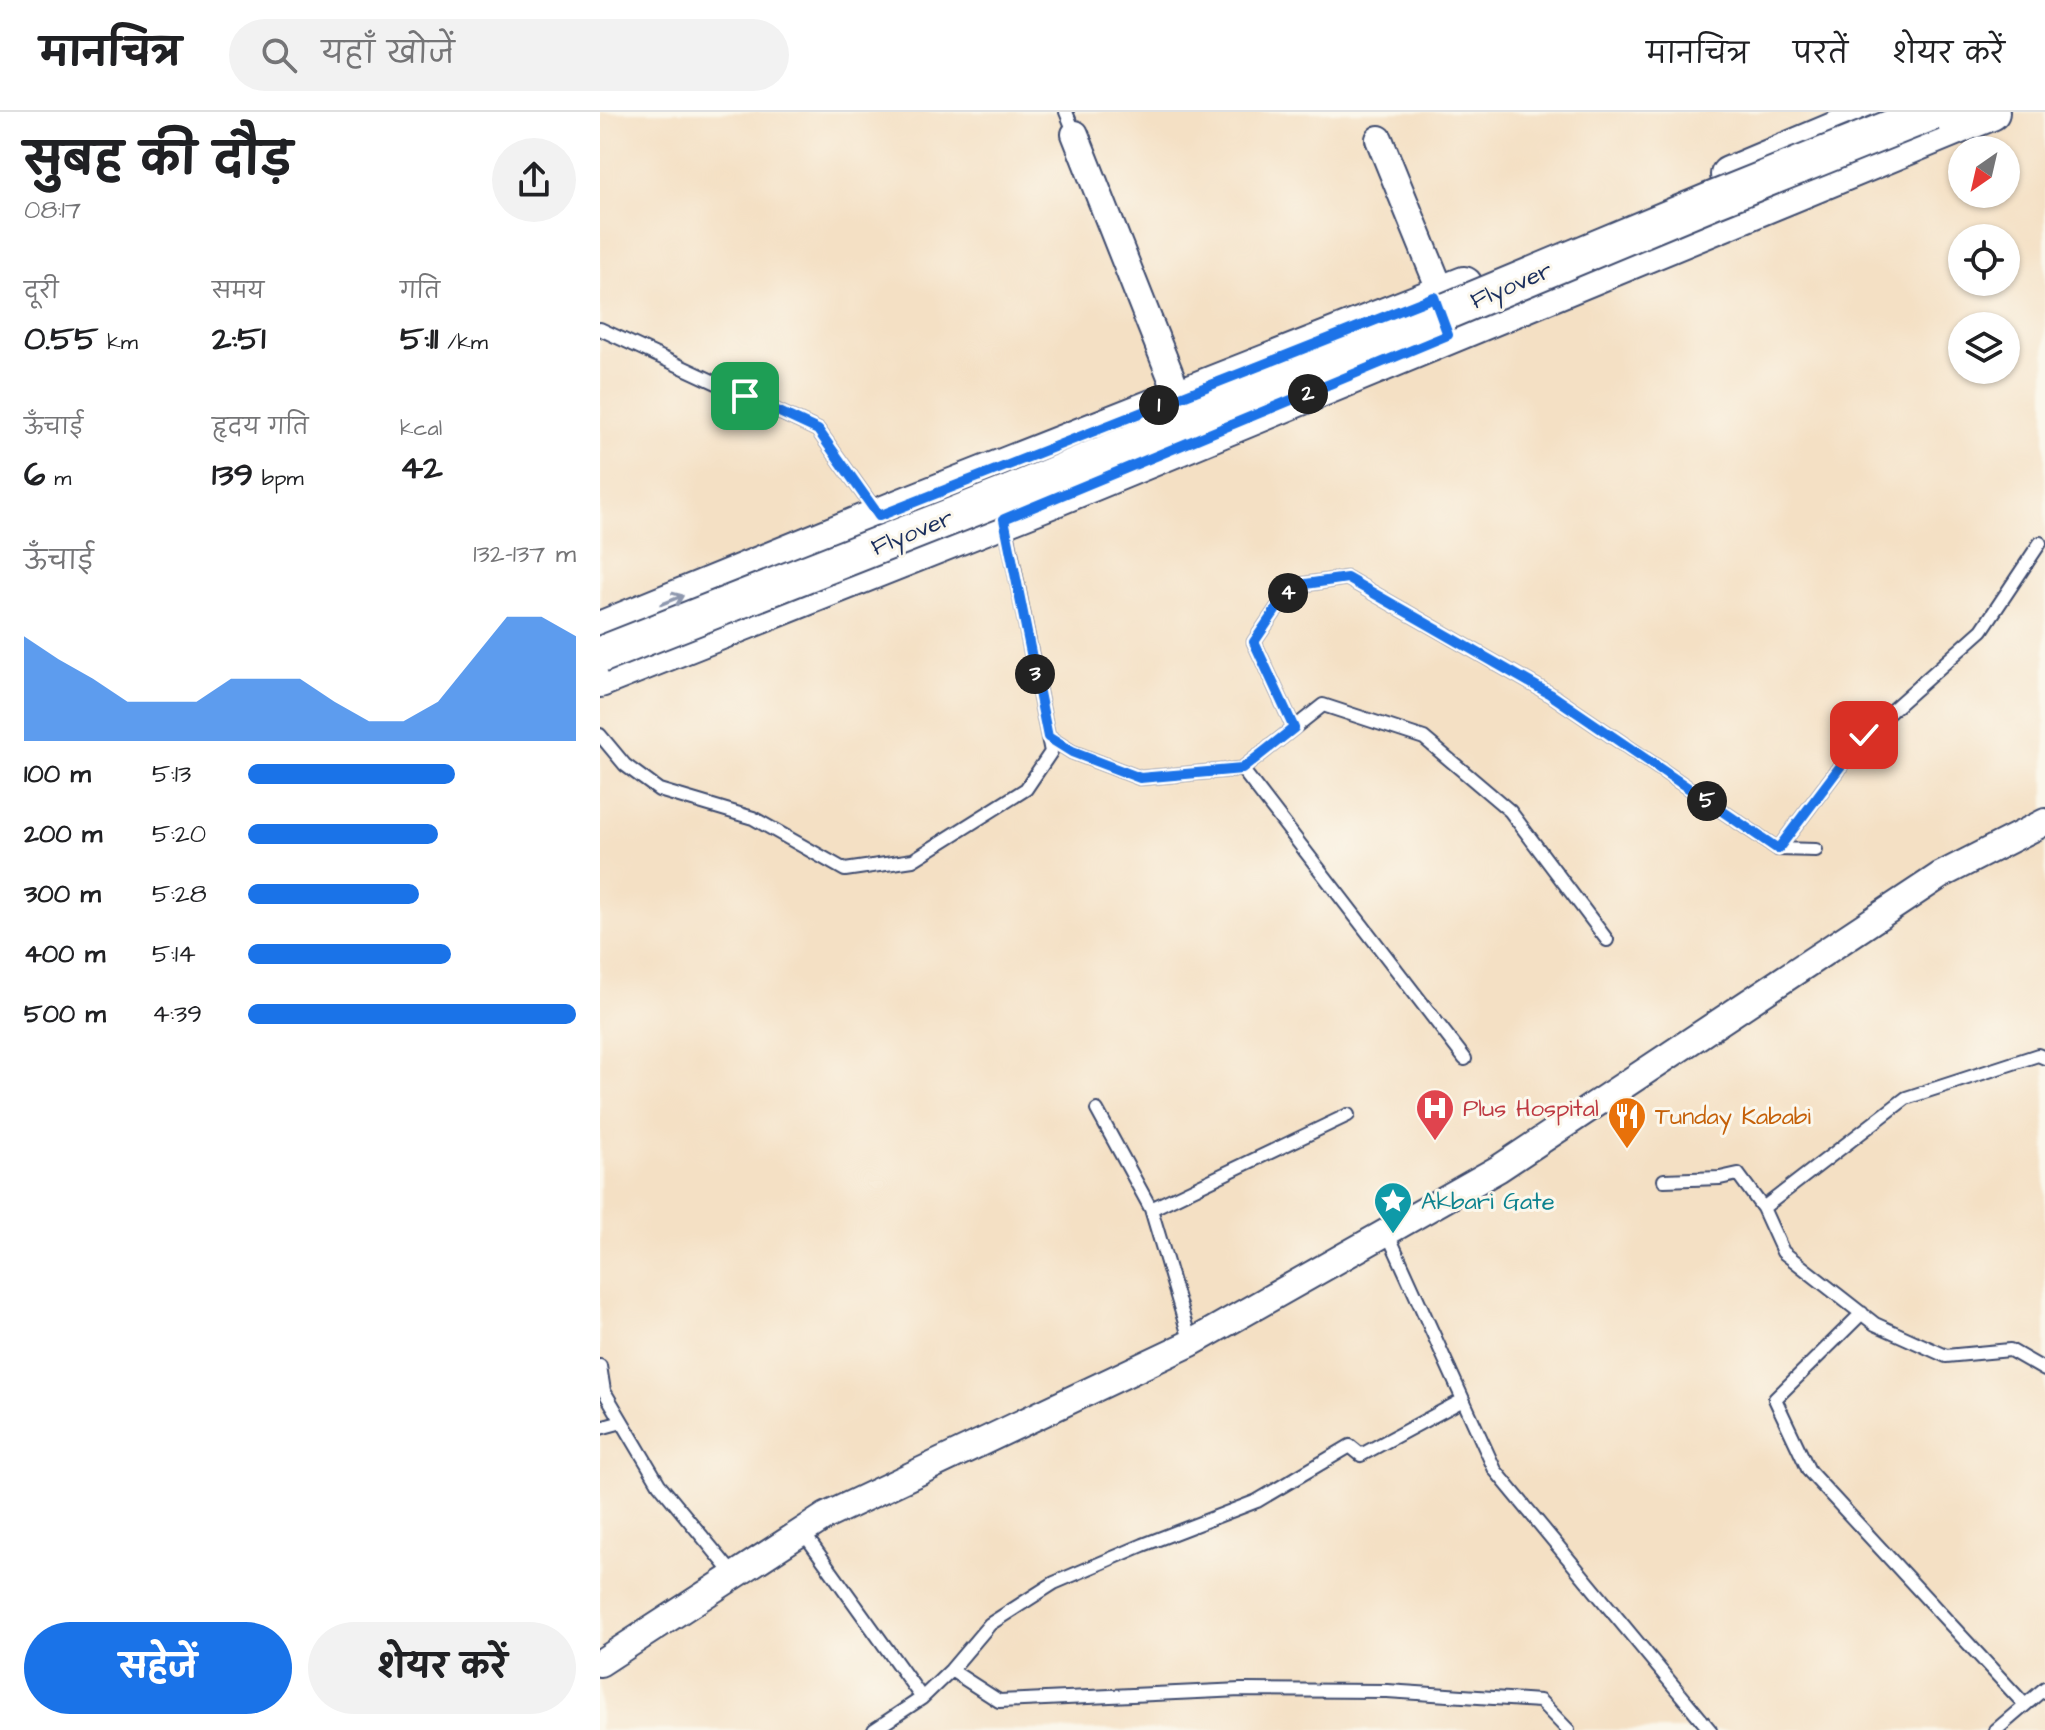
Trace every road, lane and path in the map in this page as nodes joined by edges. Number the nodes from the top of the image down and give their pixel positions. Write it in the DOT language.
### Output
graph roads {
  1 [pos="1879,112"];
  2 [pos="1932,112"];
  3 [pos="1991,112"];
  4 [pos="1070,123"];
  5 [pos="1379,139"];
  6 [pos="1438,296"];
  7 [pos="600,329"];
  8 [pos="1448,335"];
  9 [pos="1179,397"];
  10 [pos="879,516"];
  11 [pos="1004,519"];
  12 [pos="2040,543"];
  13 [pos="600,630"];
  14 [pos="600,655"];
  15 [pos="600,679"];
  16 [pos="1294,728"];
  17 [pos="600,735"];
  18 [pos="1048,737"];
  19 [pos="1242,769"];
  20 [pos="2045,822"];
  21 [pos="1778,849"];
  22 [pos="1816,850"];
  23 [pos="1607,940"];
  24 [pos="2045,1058"];
  25 [pos="1465,1059"];
  26 [pos="1097,1110"];
  27 [pos="1348,1115"];
  28 [pos="1664,1180"];
  29 [pos="1763,1208"];
  30 [pos="1151,1209"];
  31 [pos="1387,1232"];
  32 [pos="1862,1313"];
  33 [pos="1191,1343"];
  34 [pos="600,1366"];
  35 [pos="2045,1370"];
  36 [pos="1463,1400"];
  37 [pos="622,1422"];
  38 [pos="600,1428"];
  39 [pos="803,1532"];
  40 [pos="734,1575"];
  41 [pos="600,1663"];
  42 [pos="951,1670"];
  43 [pos="2045,1688"];
  44 [pos="922,1698"];
  45 [pos="2025,1705"];
  46 [pos="874,1730"];
  47 [pos="1568,1730"];
  48 [pos="1710,1730"];
  49 [pos="1996,1730"];
  1 -- 6 [label="main road"];
  2 -- 14 [label="main road, Flyover, bridge"];
  3 -- 8 [label="main road"];
  4 -- 9 [label="street"];
  5 -- 6 [label="street"];
  6 -- 8 [label="main road"];
  6 -- 9 [label="main road"];
  7 -- 10 [label="lane"];
  8 -- 11 [label="main road"];
  9 -- 10 [label="main road"];
  13 -- 10 [label="main road, one-way"];
  11 -- 15 [label="main road"];
  11 -- 18 [label="lane"];
  12 -- 21 [label="lane"];
  16 -- 19 [label="lane"];
  16 -- 21 [label="lane"];
  16 -- 23 [label="lane"];
  17 -- 18 [label="lane"];
  18 -- 19 [label="lane"];
  19 -- 25 [label="lane"];
  20 -- 31 [label="street"];
  21 -- 22 [label="lane"];
  24 -- 29 [label="lane"];
  26 -- 30 [label="lane"];
  27 -- 30 [label="lane"];
  28 -- 29 [label="lane"];
  29 -- 32 [label="lane"];
  30 -- 33 [label="lane"];
  31 -- 33 [label="street"];
  31 -- 36 [label="lane"];
  32 -- 35 [label="lane"];
  32 -- 45 [label="lane"];
  33 -- 39 [label="street"];
  34 -- 37 [label="lane"];
  36 -- 42 [label="lane"];
  36 -- 48 [label="lane"];
  37 -- 38 [label="lane"];
  37 -- 40 [label="lane"];
  39 -- 40 [label="street"];
  39 -- 44 [label="lane"];
  40 -- 41 [label="street"];
  42 -- 44 [label="lane"];
  42 -- 47 [label="lane"];
  43 -- 45 [label="lane"];
  44 -- 46 [label="lane"];
  45 -- 49 [label="lane"];
}
